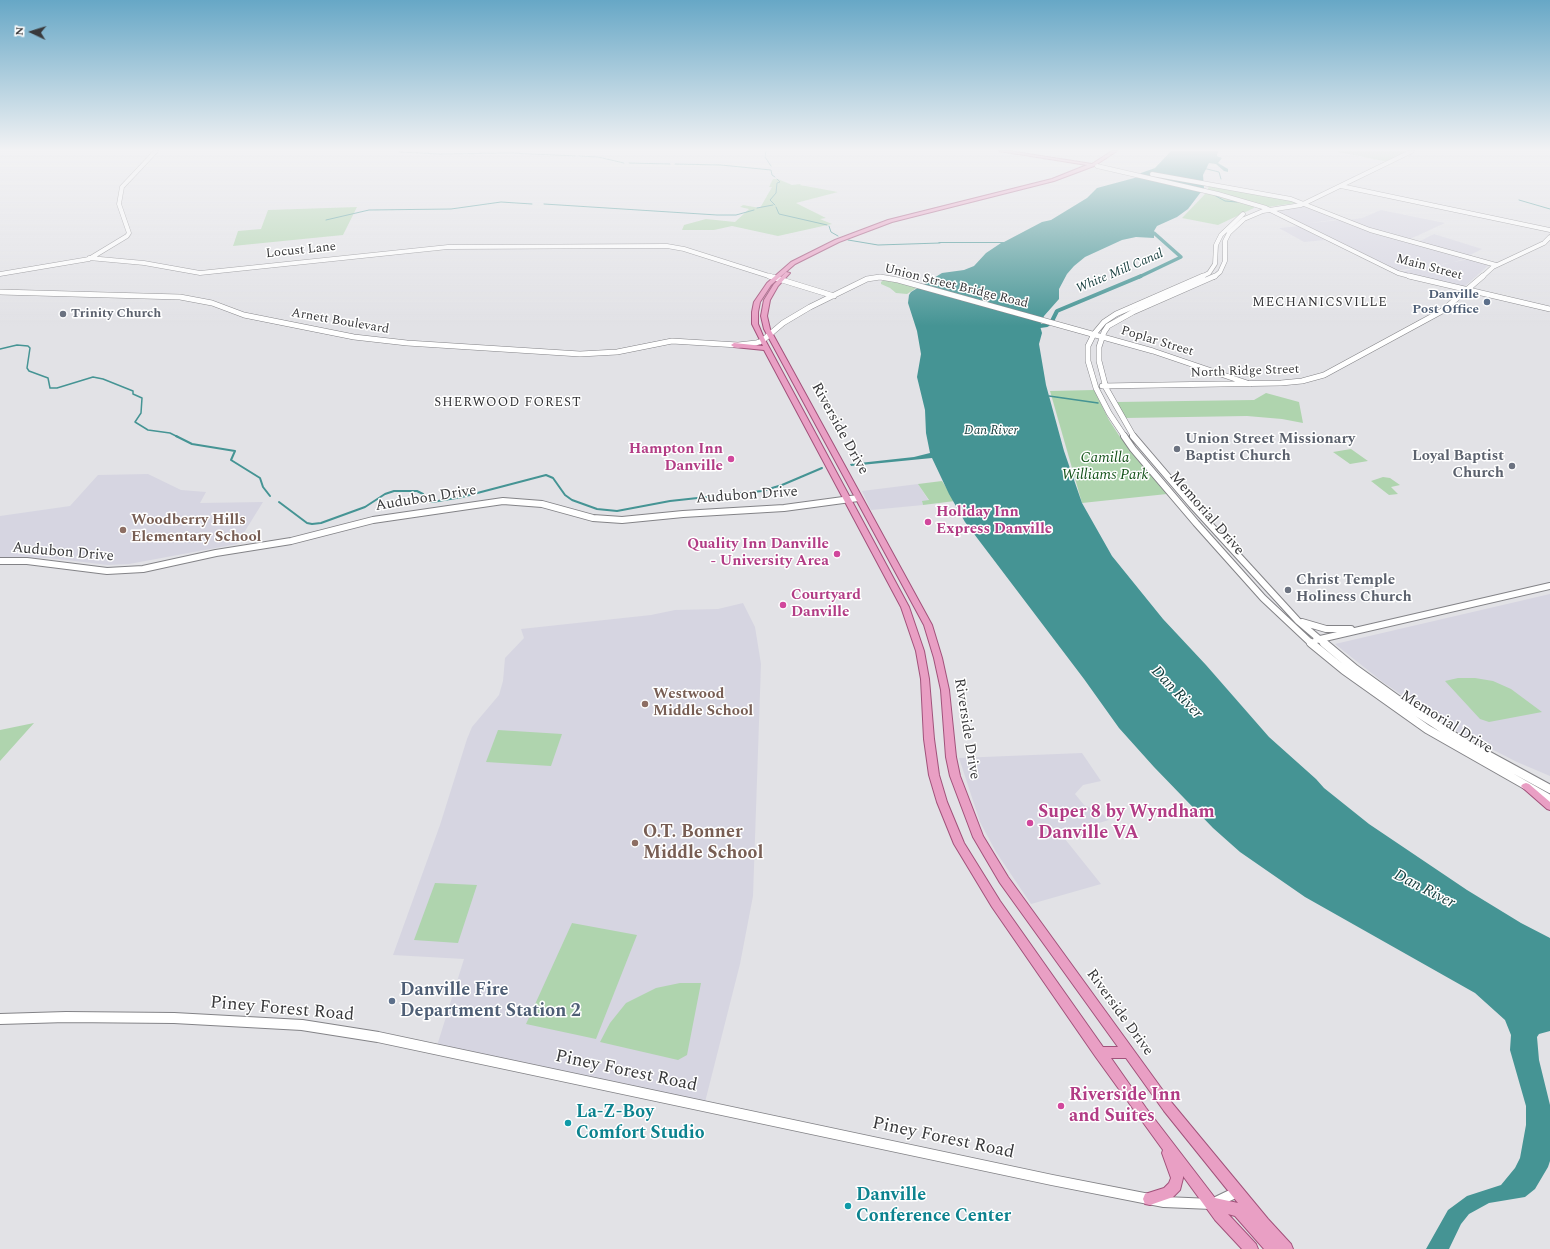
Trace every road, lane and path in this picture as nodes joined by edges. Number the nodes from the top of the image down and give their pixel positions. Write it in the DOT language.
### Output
graph roads {
  1 [pos="121,209"];
  2 [pos="941,209"];
  3 [pos="1263,209"];
  4 [pos="1265,209"];
  5 [pos="1271,209"];
  6 [pos="1321,209"];
  7 [pos="1452,209"];
  8 [pos="1550,230"];
  9 [pos="1550,237"];
  10 [pos="1543,243"];
  11 [pos="1550,244"];
  12 [pos="823,248"];
  13 [pos="89,258"];
  14 [pos="1496,265"];
  15 [pos="0,274"];
  16 [pos="775,278"];
  17 [pos="781,280"];
  18 [pos="1467,289"];
  19 [pos="0,292"];
  20 [pos="834,296"];
  21 [pos="1550,309"];
  22 [pos="1102,325"];
  23 [pos="1064,326"];
  24 [pos="1081,330"];
  25 [pos="1094,334"];
  26 [pos="769,335"];
  27 [pos="1102,336"];
  28 [pos="1090,342"];
  29 [pos="734,343"];
  30 [pos="764,344"];
  31 [pos="1250,384"];
  32 [pos="1095,386"];
  33 [pos="1106,386"];
  34 [pos="858,498"];
  35 [pos="847,499"];
  36 [pos="0,561"];
  37 [pos="1550,586"];
  38 [pos="1295,617"];
  39 [pos="1365,629"];
  40 [pos="1320,640"];
  41 [pos="1310,642"];
  42 [pos="1526,786"];
  43 [pos="1550,789"];
  44 [pos="1550,799"];
  45 [pos="1550,806"];
  46 [pos="0,1019"];
  47 [pos="1099,1052"];
  48 [pos="1128,1053"];
  49 [pos="1162,1139"];
  50 [pos="1237,1192"];
  51 [pos="1150,1199"];
  52 [pos="1212,1204"];
  53 [pos="1251,1249"];
  54 [pos="1273,1249"];
  55 [pos="1286,1249"];
  1 -- 13 [label="main road"];
  2 -- 12 [label="main road, Riverside Drive"];
  3 -- 22 [label="main road, Memorial Drive"];
  4 -- 27 [label="main road"];
  5 -- 18 [label="main road, Main Street"];
  6 -- 14 [label="main road"];
  7 -- 8 [label="main road"];
  9 -- 10 [label="main road, North Ridge Street"];
  10 -- 11 [label="main road"];
  10 -- 14 [label="main road, North Ridge Street"];
  12 -- 16 [label="main road, Riverside Drive"];
  12 -- 17 [label="main road, Riverside Drive"];
  13 -- 15 [label="main road"];
  13 -- 16 [label="main road, Locust Lane"];
  14 -- 18 [label="main road, North Ridge Street"];
  16 -- 17 [label="main road, Locust Lane"];
  16 -- 30 [label="main road, Riverside Drive"];
  17 -- 20 [label="main road, Locust Lane"];
  17 -- 26 [label="main road, Riverside Drive"];
  18 -- 21 [label="main road, Main Street"];
  18 -- 31 [label="main road, North Ridge Street"];
  19 -- 29 [label="main road, Arnett Boulevard"];
  20 -- 23 [label="main road, Union Street Bridge Road"];
  20 -- 26 [label="main road, Union Street Bridge Road"];
  22 -- 24 [label="main road"];
  22 -- 25 [label="main road, Memorial Drive"];
  23 -- 24 [label="main road, Union Street Bridge Road"];
  23 -- 28 [label="main road"];
  24 -- 25 [label="main road, Union Street Bridge Road"];
  25 -- 27 [label="main road, Union Street Bridge Road"];
  25 -- 28 [label="main road, Memorial Drive"];
  26 -- 30 [label="main road, Union Street Bridge Road"];
  26 -- 34 [label="main road, Riverside Drive"];
  27 -- 31 [label="main road, Poplar Street"];
  27 -- 33 [label="main road, Memorial Drive"];
  28 -- 32 [label="main road, Memorial Drive"];
  29 -- 30 [label="main road"];
  30 -- 35 [label="main road, Riverside Drive"];
  31 -- 33 [label="main road, North Ridge Street"];
  32 -- 33 [label="main road, North Ridge Street"];
  32 -- 41 [label="main road, Memorial Drive"];
  33 -- 38 [label="main road, Memorial Drive"];
  34 -- 35 [label="main road, Audubon Drive"];
  34 -- 48 [label="main road, Riverside Drive"];
  35 -- 36 [label="main road, Audubon Drive"];
  35 -- 47 [label="main road, Riverside Drive"];
  37 -- 39 [label="main road"];
  38 -- 39 [label="main road"];
  38 -- 40 [label="main road, Memorial Drive"];
  39 -- 40 [label="main road"];
  40 -- 41 [label="main road"];
  40 -- 43 [label="main road, Memorial Drive"];
  41 -- 42 [label="main road, Memorial Drive"];
  42 -- 44 [label="main road, Memorial Drive"];
  42 -- 45 [label="main road"];
  46 -- 51 [label="main road, Piney Forest Road"];
  47 -- 48 [label="main road"];
  47 -- 49 [label="main road, Riverside Drive"];
  48 -- 50 [label="main road, Riverside Drive"];
  49 -- 51 [label="main road"];
  49 -- 52 [label="main road, Riverside Drive"];
  50 -- 52 [label="main road, Piney Forest Road"];
  50 -- 55 [label="main road, Riverside Drive"];
  51 -- 52 [label="main road, Piney Forest Road"];
  52 -- 53 [label="main road, Riverside Drive"];
  52 -- 54 [label="main road"];
}
